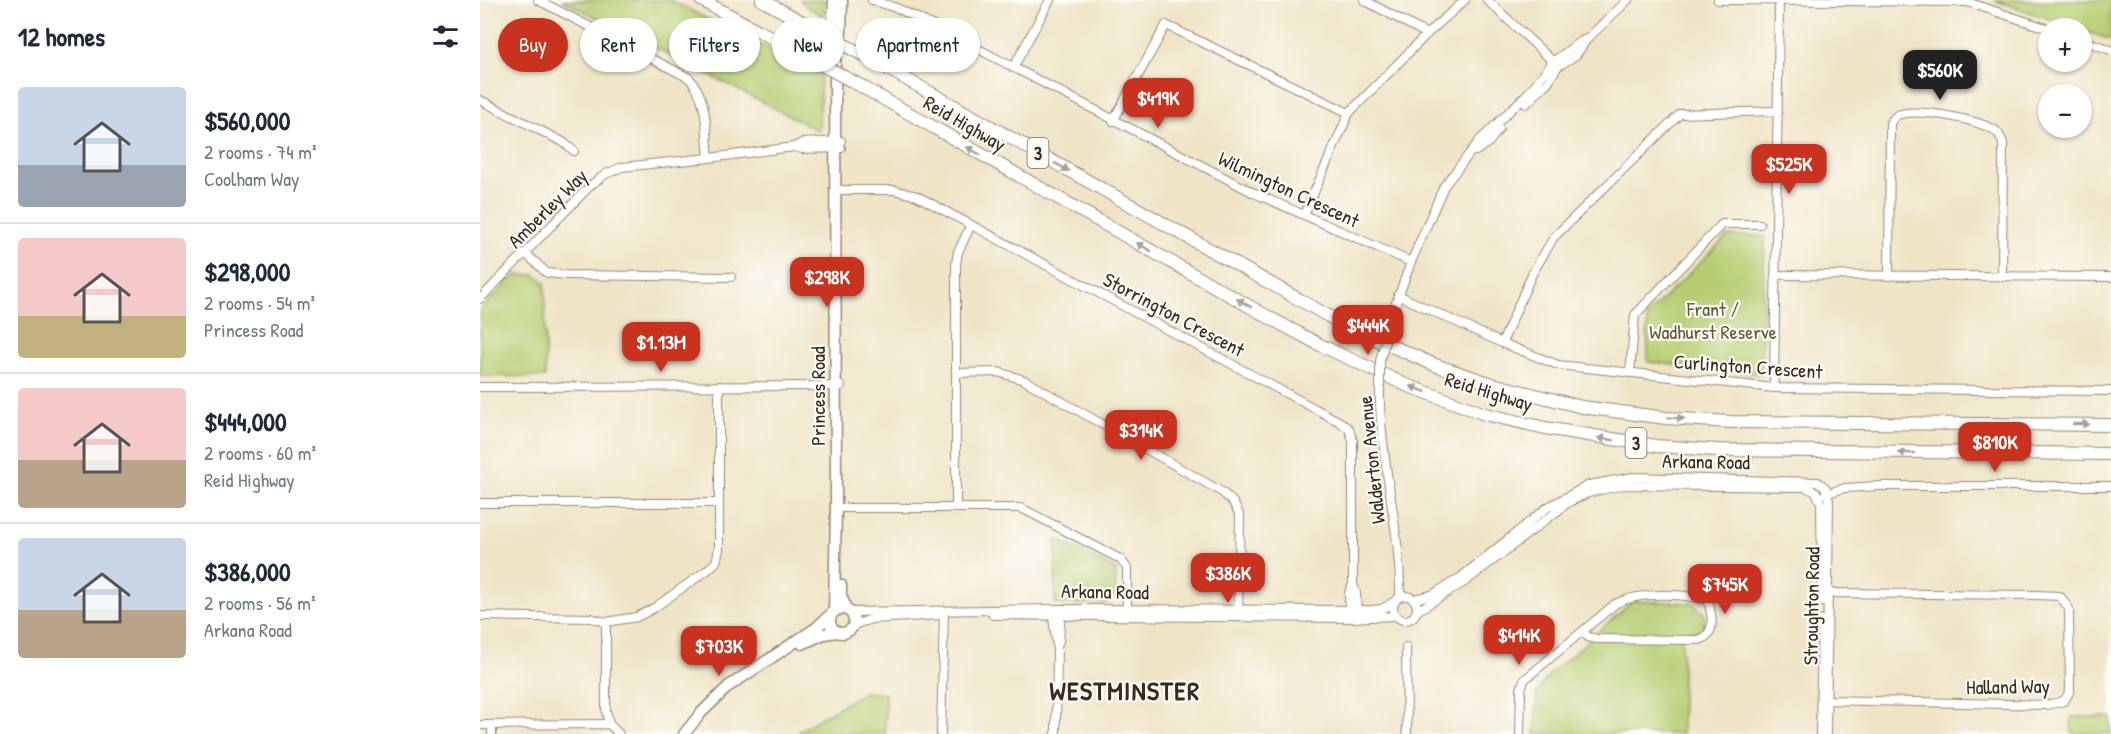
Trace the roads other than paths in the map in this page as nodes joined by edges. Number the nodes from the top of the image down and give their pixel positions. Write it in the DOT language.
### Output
graph roads {
  1 [pos="538,0"];
  2 [pos="701,0"];
  3 [pos="762,0"];
  4 [pos="834,0"];
  5 [pos="842,0"];
  6 [pos="872,0"];
  7 [pos="887,0"];
  8 [pos="1050,0"];
  9 [pos="1364,0"];
  10 [pos="1465,0"];
  11 [pos="1487,0"];
  12 [pos="1628,0"];
  13 [pos="1718,0"];
  14 [pos="1967,1"];
  15 [pos="1779,2"];
  16 [pos="899,9"];
  17 [pos="2038,25"];
  18 [pos="1426,34"];
  19 [pos="2092,43"];
  20 [pos="2111,50"];
  21 [pos="1556,64"];
  22 [pos="1013,68"];
  23 [pos="481,102"];
  24 [pos="1776,111"];
  25 [pos="1349,113"];
  26 [pos="1113,121"];
  27 [pos="838,144"];
  28 [pos="574,151"];
  29 [pos="709,158"];
  30 [pos="838,190"];
  31 [pos="1304,215"];
  32 [pos="1760,224"];
  33 [pos="970,225"];
  34 [pos="525,253"];
  35 [pos="1411,262"];
  36 [pos="1775,275"];
  37 [pos="1889,276"];
  38 [pos="731,277"];
  39 [pos="2002,277"];
  40 [pos="2111,277"];
  41 [pos="1398,295"];
  42 [pos="480,299"];
  43 [pos="1502,343"];
  44 [pos="957,373"];
  45 [pos="1630,374"];
  46 [pos="719,386"];
  47 [pos="838,386"];
  48 [pos="480,387"];
  49 [pos="1774,387"];
  50 [pos="2111,391"];
  51 [pos="2111,424"];
  52 [pos="2111,454"];
  53 [pos="2111,486"];
  54 [pos="1824,488"];
  55 [pos="1818,495"];
  56 [pos="480,502"];
  57 [pos="719,503"];
  58 [pos="839,507"];
  59 [pos="956,508"];
  60 [pos="1401,570"];
  61 [pos="1825,593"];
  62 [pos="1412,598"];
  63 [pos="1397,599"];
  64 [pos="1417,610"];
  65 [pos="848,611"];
  66 [pos="944,612"];
  67 [pos="833,613"];
  68 [pos="1056,613"];
  69 [pos="1238,613"];
  70 [pos="1127,614"];
  71 [pos="1353,614"];
  72 [pos="480,616"];
  73 [pos="1395,616"];
  74 [pos="606,622"];
  75 [pos="853,625"];
  76 [pos="1582,631"];
  77 [pos="837,632"];
  78 [pos="1406,647"];
  79 [pos="782,652"];
  80 [pos="1824,700"];
  81 [pos="609,724"];
  82 [pos="480,725"];
  83 [pos="492,729"];
  84 [pos="619,734"];
  85 [pos="684,734"];
  86 [pos="941,734"];
  87 [pos="1056,734"];
  88 [pos="1407,734"];
  89 [pos="1520,734"];
  90 [pos="1820,734"];
  91 [pos="1826,734"];
  1 -- 29 [label="street"];
  52 -- 2 [label="highway, Reid Highway / 3, one-way, bridge"];
  3 -- 51 [label="highway, Reid Highway / 3, one-way, bridge"];
  4 -- 27 [label="main road, Princess Road"];
  5 -- 27 [label="main road, Princess Road"];
  6 -- 16 [label="street, Wilmington Crescent"];
  7 -- 16 [label="street, Wilmington Crescent"];
  8 -- 22 [label="street"];
  9 -- 18 [label="street"];
  10 -- 18 [label="street"];
  11 -- 21 [label="street"];
  12 -- 21 [label="street, Walderton Avenue"];
  13 -- 15 [label="street"];
  14 -- 15 [label="street"];
  14 -- 17 [label="street"];
  15 -- 24 [label="street"];
  16 -- 22 [label="street, Wilmington Crescent"];
  18 -- 25 [label="street"];
  19 -- 20 [label="street"];
  21 -- 35 [label="street, Walderton Avenue"];
  22 -- 26 [label="street, Wilmington Crescent"];
  23 -- 28 [label="street"];
  24 -- 36 [label="street"];
  24 -- 43 [label="street"];
  25 -- 26 [label="street"];
  25 -- 31 [label="street"];
  26 -- 31 [label="street, Wilmington Crescent"];
  27 -- 29 [label="street, Amberley Way"];
  27 -- 30 [label="main road, Princess Road"];
  29 -- 34 [label="street, Amberley Way"];
  30 -- 33 [label="street, Storrington Crescent"];
  30 -- 47 [label="main road, Princess Road"];
  31 -- 35 [label="street, Wilmington Crescent"];
  32 -- 45 [label="street"];
  33 -- 44 [label="street"];
  33 -- 71 [label="street, Storrington Crescent"];
  34 -- 38 [label="street"];
  34 -- 42 [label="street, Amberley Way"];
  35 -- 41 [label="street, Walderton Avenue"];
  36 -- 37 [label="street"];
  36 -- 49 [label="street"];
  37 -- 39 [label="street"];
  37 -- 39 [label="street"];
  39 -- 40 [label="street"];
  41 -- 43 [label="street, Curlington Crescent"];
  41 -- 60 [label="street, Walderton Avenue, bridge"];
  43 -- 45 [label="street, Curlington Crescent"];
  44 -- 59 [label="street"];
  44 -- 69 [label="street"];
  45 -- 49 [label="street, Curlington Crescent"];
  46 -- 47 [label="street"];
  46 -- 48 [label="street"];
  46 -- 57 [label="street"];
  47 -- 58 [label="main road, Princess Road"];
  49 -- 50 [label="street, Curlington Crescent"];
  53 -- 54 [label="street, Arkana Road"];
  54 -- 55 [label="street, Arkana Road"];
  54 -- 61 [label="street, Stroughton Road"];
  54 -- 62 [label="street, Arkana Road"];
  55 -- 61 [label="street, Stroughton Road"];
  55 -- 64 [label="street, Arkana Road"];
  56 -- 57 [label="street"];
  57 -- 74 [label="street"];
  58 -- 59 [label="street"];
  58 -- 65 [label="main road, Princess Road"];
  58 -- 67 [label="main road, Princess Road"];
  59 -- 70 [label="street"];
  60 -- 62 [label="street, Walderton Avenue"];
  60 -- 63 [label="street, Walderton Avenue"];
  61 -- 80 [label="street, Stroughton Road"];
  61 -- 80 [label="street, Halland Way"];
  62 -- 63 [label="street"];
  62 -- 64 [label="street"];
  63 -- 71 [label="street, Arkana Road"];
  63 -- 73 [label="street"];
  64 -- 73 [label="street"];
  65 -- 66 [label="street, Arkana Road"];
  65 -- 67 [label="main road"];
  65 -- 75 [label="main road"];
  66 -- 68 [label="street, Arkana Road"];
  66 -- 75 [label="street, Arkana Road"];
  66 -- 86 [label="street"];
  67 -- 77 [label="main road"];
  67 -- 79 [label="main road"];
  68 -- 70 [label="street, Arkana Road"];
  68 -- 87 [label="street"];
  69 -- 70 [label="street, Arkana Road"];
  69 -- 71 [label="street, Arkana Road"];
  71 -- 73 [label="street, Arkana Road"];
  72 -- 74 [label="street"];
  74 -- 81 [label="street"];
  75 -- 77 [label="main road"];
  76 -- 76 [label="street"];
  76 -- 89 [label="street"];
  77 -- 79 [label="main road"];
  78 -- 88 [label="street"];
  79 -- 85 [label="main road"];
  80 -- 90 [label="street, Stroughton Road"];
  80 -- 91 [label="street, Stroughton Road"];
  81 -- 83 [label="street"];
  81 -- 84 [label="street"];
  82 -- 83 [label="street"];
}
